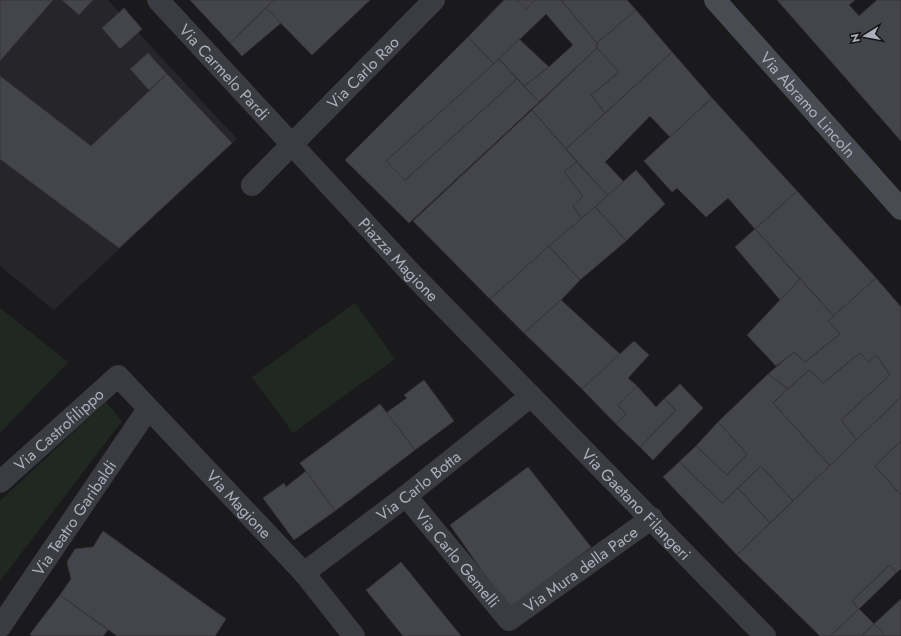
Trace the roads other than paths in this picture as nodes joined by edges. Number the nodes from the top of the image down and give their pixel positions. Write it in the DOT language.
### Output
graph roads {
  1 [pos="158,0"];
  2 [pos="434,0"];
  3 [pos="715,0"];
  4 [pos="292,144"];
  5 [pos="252,186"];
  6 [pos="901,210"];
  7 [pos="507,372"];
  8 [pos="118,376"];
  9 [pos="531,396"];
  10 [pos="148,409"];
  11 [pos="0,482"];
  12 [pos="406,496"];
  13 [pos="652,518"];
  14 [pos="304,573"];
  15 [pos="2,618"];
  16 [pos="509,620"];
  17 [pos="354,636"];
  18 [pos="765,636"];
  1 -- 4 [label="street, Via Carmelo Pardi"];
  2 -- 4 [label="street, Via Carlo Rao"];
  3 -- 6 [label="street, Via Abramo Lincoln"];
  4 -- 5 [label="street, Via Carlo Rao"];
  4 -- 7 [label="street, Piazza Magione"];
  7 -- 9 [label="street, Via Gaetano Filangeri"];
  8 -- 10 [label="street, Via Magione"];
  8 -- 11 [label="street, Via Castrofilippo"];
  9 -- 12 [label="street, Via Carlo Botta"];
  9 -- 13 [label="street, Via Gaetano Filangeri"];
  10 -- 14 [label="street, Via Magione"];
  10 -- 15 [label="street, Via Teatro Garibaldi"];
  12 -- 14 [label="street, Via Carlo Botta"];
  12 -- 16 [label="street, Via Carlo Gemelli"];
  13 -- 16 [label="street, Via Mura della Pace"];
  13 -- 18 [label="street, Via Gaetano Filangeri"];
  14 -- 17 [label="street, Via Magione"];
}
